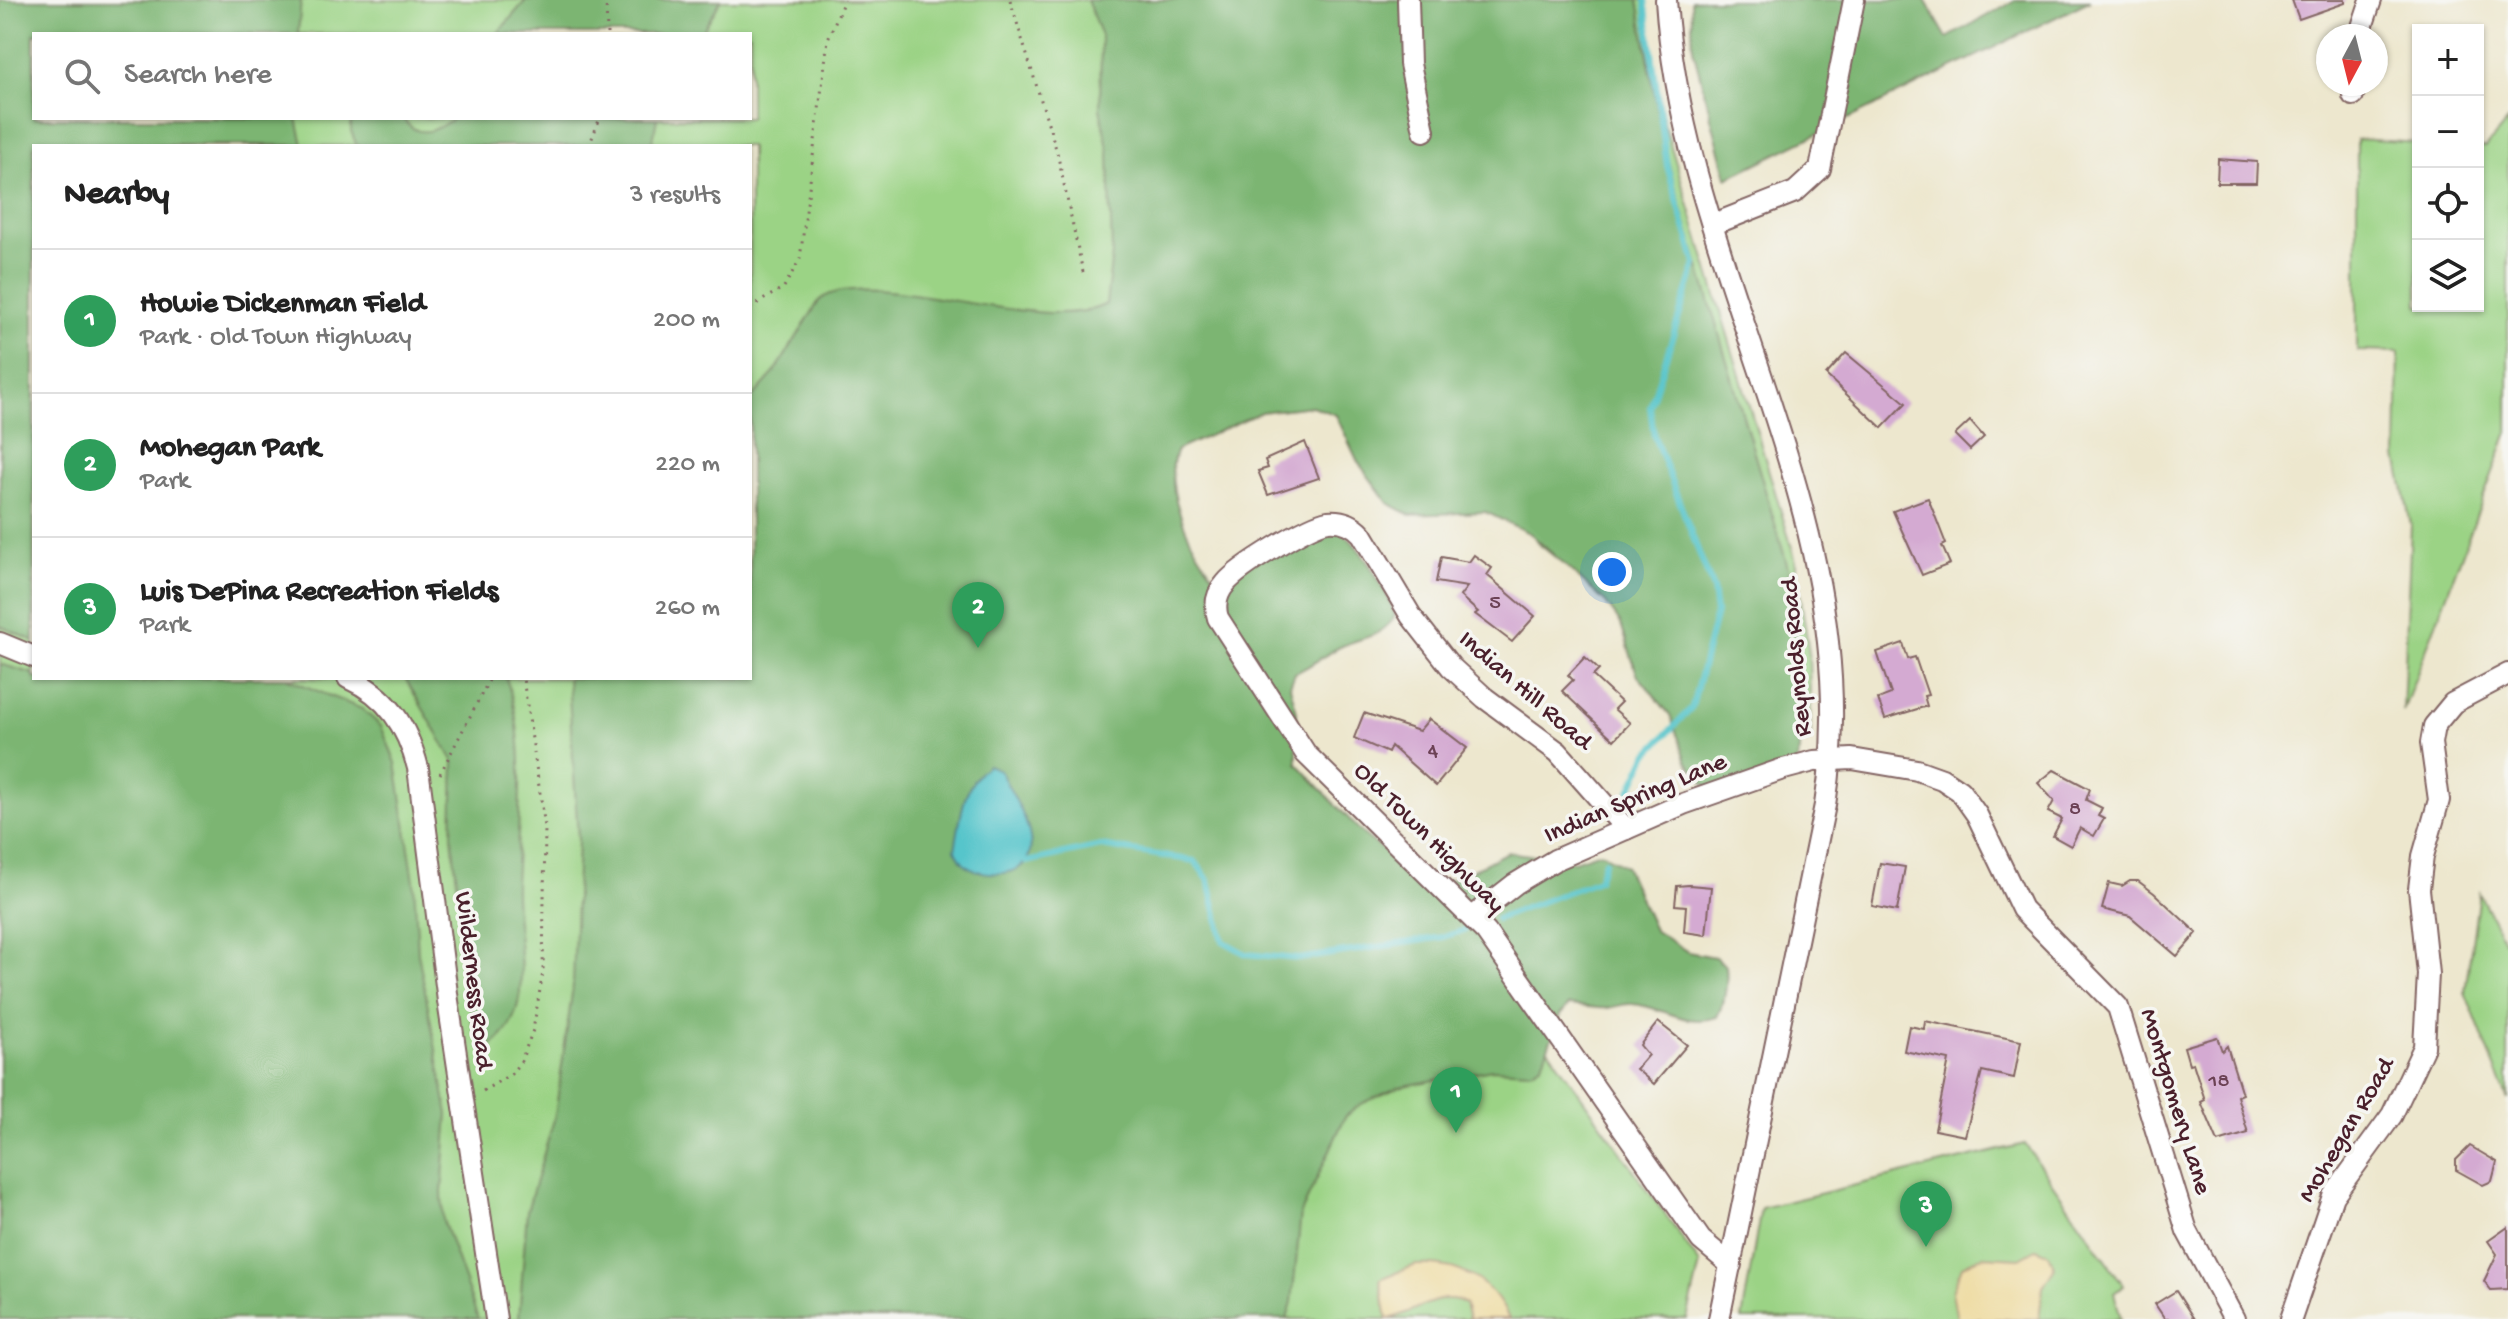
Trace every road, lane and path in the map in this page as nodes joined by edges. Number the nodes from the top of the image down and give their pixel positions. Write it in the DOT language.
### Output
graph roads {
  1 [pos="606,0"];
  2 [pos="844,0"];
  3 [pos="1010,0"];
  4 [pos="1408,0"];
  5 [pos="1666,0"];
  6 [pos="1854,0"];
  7 [pos="2371,0"];
  8 [pos="2363,24"];
  9 [pos="607,32"];
  10 [pos="599,120"];
  11 [pos="1424,131"];
  12 [pos="590,144"];
  13 [pos="1714,224"];
  14 [pos="1084,277"];
  15 [pos="752,307"];
  16 [pos="1217,598"];
  17 [pos="0,643"];
  18 [pos="32,656"];
  19 [pos="2508,674"];
  20 [pos="352,680"];
  21 [pos="489,680"];
  22 [pos="523,680"];
  23 [pos="1831,760"];
  24 [pos="423,800"];
  25 [pos="1626,829"];
  26 [pos="1474,916"];
  27 [pos="462,1103"];
  28 [pos="1731,1265"];
  29 [pos="496,1319"];
  30 [pos="1719,1319"];
  31 [pos="2234,1319"];
  32 [pos="2291,1319"];
  1 -- 9 [label="path"];
  2 -- 15 [label="path"];
  3 -- 14 [label="path"];
  4 -- 11 [label="street"];
  5 -- 13 [label="street, Reynolds Road"];
  6 -- 13 [label="street"];
  7 -- 8 [label="street"];
  10 -- 12 [label="path"];
  13 -- 23 [label="street, Reynolds Road"];
  16 -- 25 [label="street, Indian Hill Road"];
  16 -- 26 [label="street, Old Town Highway"];
  17 -- 18 [label="street"];
  19 -- 32 [label="street, Mohegan Road"];
  20 -- 24 [label="street, Wilderness Road"];
  21 -- 24 [label="path"];
  22 -- 27 [label="path"];
  23 -- 25 [label="street, Indian Spring Lane"];
  23 -- 28 [label="street, Reynolds Road"];
  23 -- 31 [label="street, Montgomery Lane"];
  24 -- 27 [label="street, Wilderness Road"];
  25 -- 26 [label="street, Indian Spring Lane"];
  26 -- 28 [label="street, Old Town Highway"];
  27 -- 29 [label="street, Wilderness Road"];
  28 -- 30 [label="street, Reynolds Road"];
}
